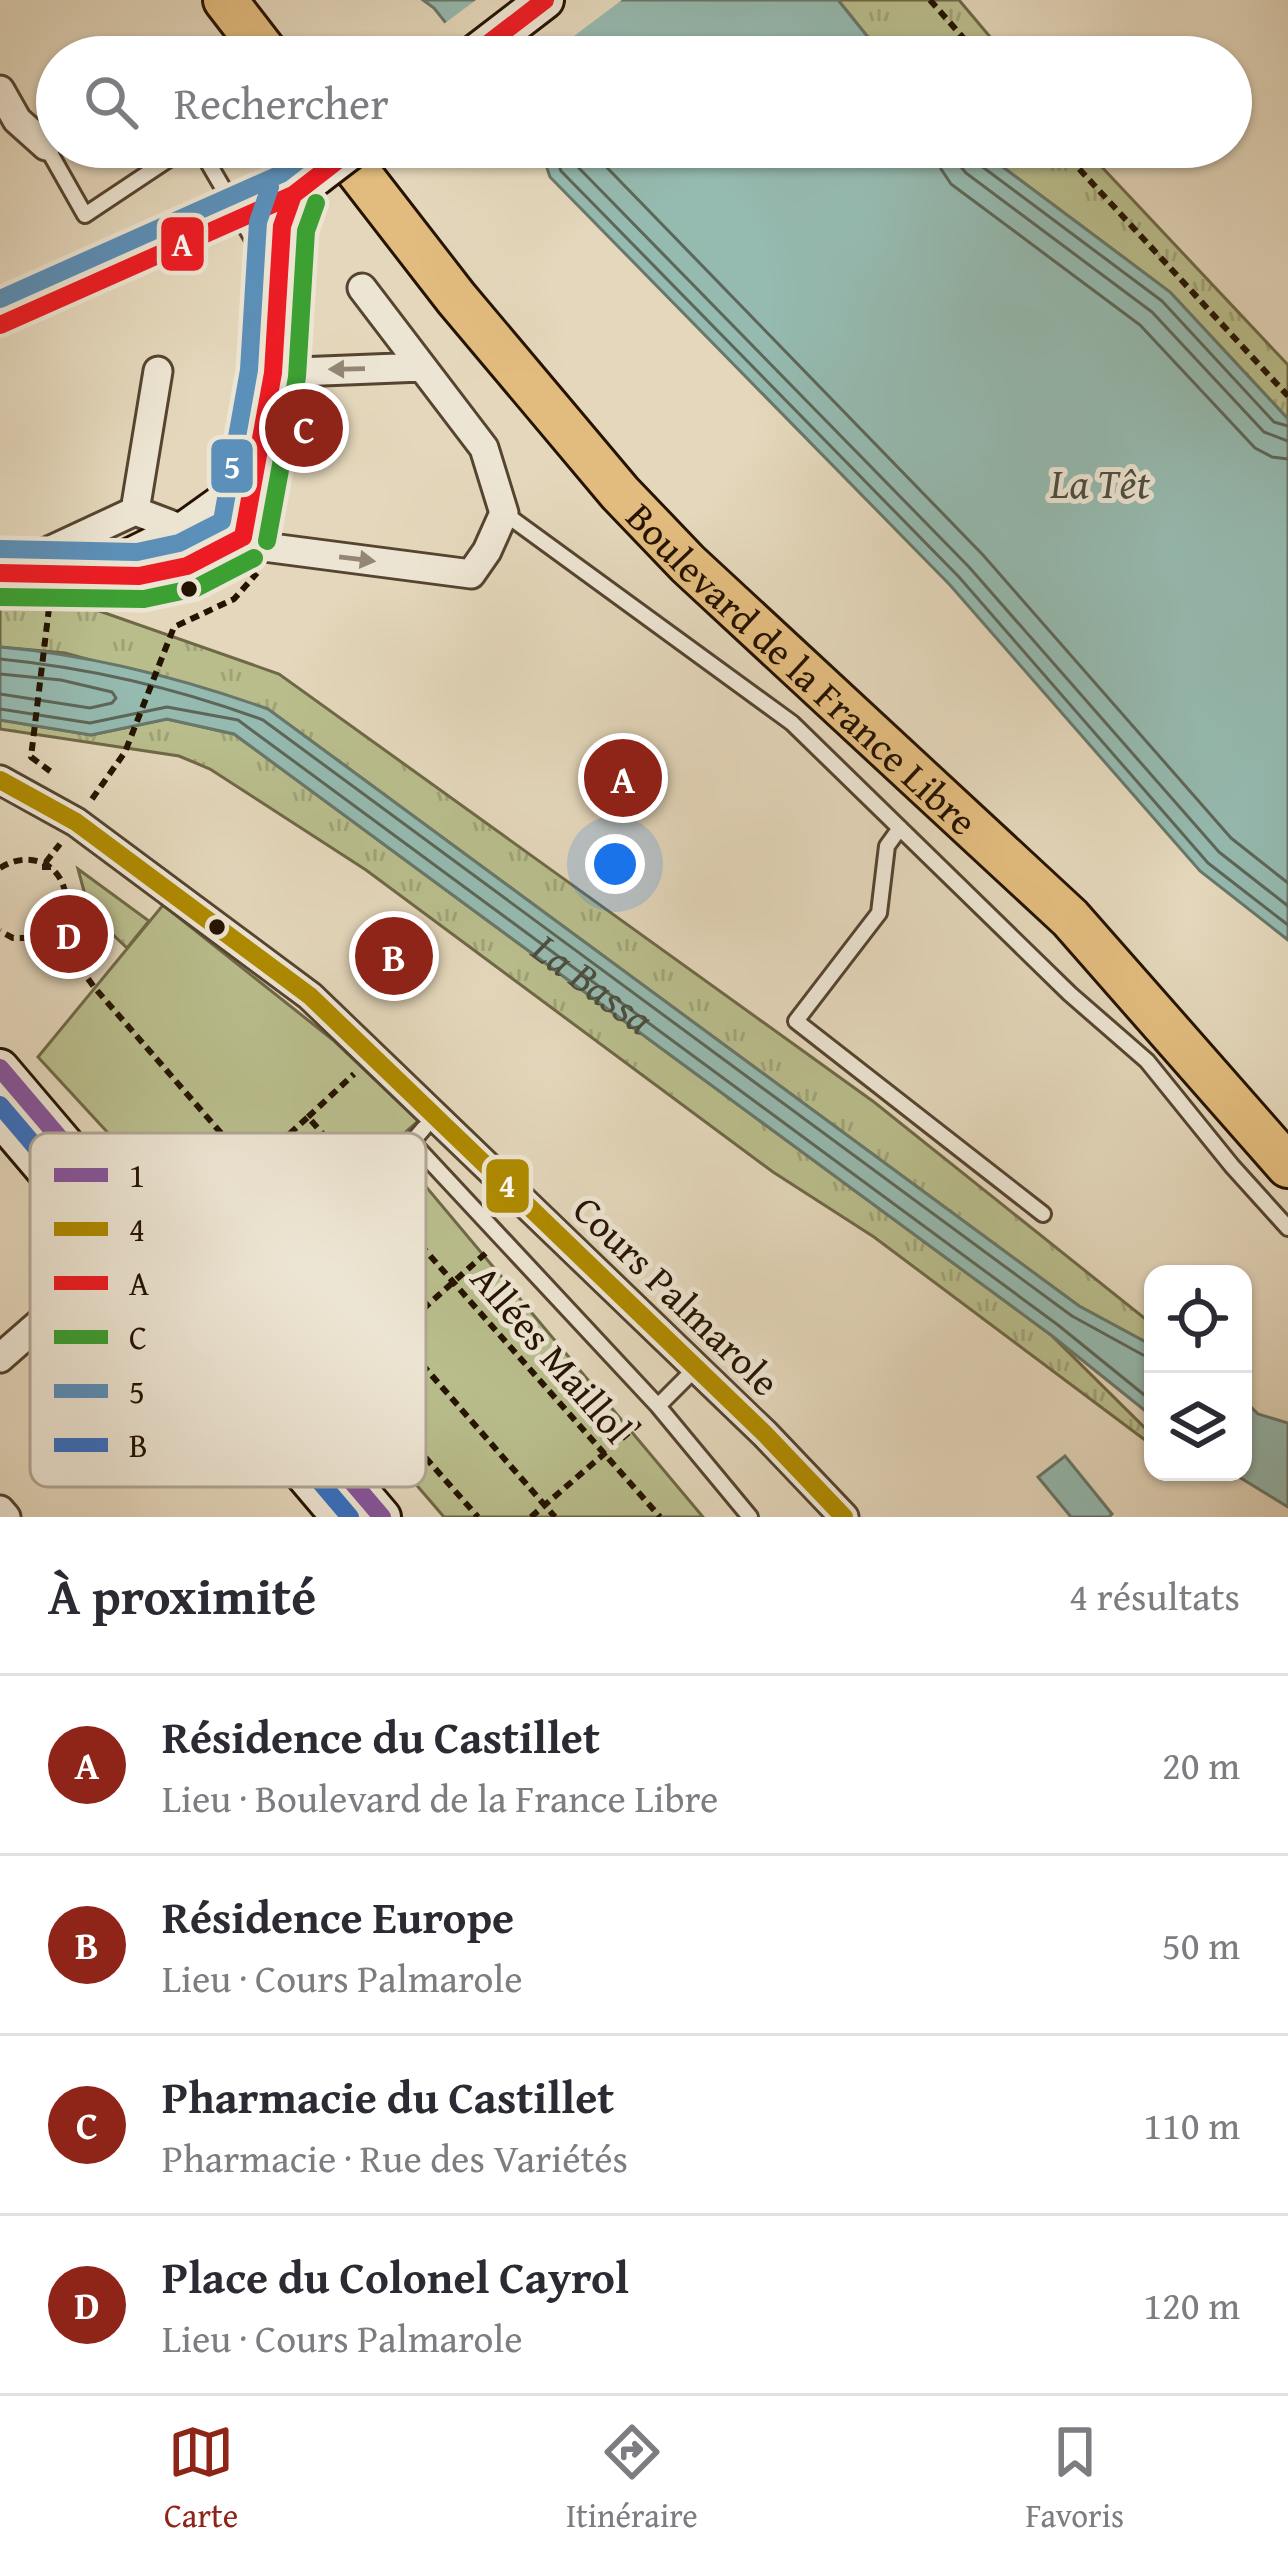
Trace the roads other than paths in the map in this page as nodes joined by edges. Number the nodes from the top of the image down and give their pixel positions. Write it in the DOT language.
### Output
graph roads {
  1 [pos="225,0"];
  2 [pos="545,0"];
  3 [pos="253,36"];
  4 [pos="498,36"];
  5 [pos="0,90"];
  6 [pos="8,125"];
  7 [pos="36,136"];
  8 [pos="63,168"];
  9 [pos="156,168"];
  10 [pos="212,168"];
  11 [pos="327,168"];
  12 [pos="297,191"];
  13 [pos="237,212"];
  14 [pos="279,282"];
  15 [pos="362,288"];
  16 [pos="0,325"];
  17 [pos="422,368"];
  18 [pos="158,371"];
  19 [pos="273,373"];
  20 [pos="252,482"];
  21 [pos="135,511"];
  22 [pos="504,513"];
  23 [pos="185,530"];
  24 [pos="254,542"];
  25 [pos="1,573"];
  26 [pos="96,574"];
  27 [pos="0,780"];
  28 [pos="900,828"];
  29 [pos="0,1069"];
  30 [pos="0,1117"];
  31 [pos="424,1128"];
  32 [pos="47,1133"];
  33 [pos="420,1133"];
  34 [pos="30,1147"];
  35 [pos="426,1157"];
  36 [pos="1288,1166"];
  37 [pos="1042,1214"];
  38 [pos="1288,1228"];
  39 [pos="30,1332"];
  40 [pos="0,1358"];
  41 [pos="696,1368"];
  42 [pos="658,1406"];
  43 [pos="317,1487"];
  44 [pos="356,1487"];
  45 [pos="340,1517"];
  46 [pos="382,1517"];
  47 [pos="750,1517"];
  48 [pos="844,1517"];
  1 -- 3 [label="main road"];
  2 -- 4 [label="main road"];
  5 -- 6 [label="street"];
  6 -- 7 [label="street"];
  8 -- 9 [label="lane"];
  10 -- 13 [label="lane"];
  11 -- 12 [label="main road, bridge"];
  12 -- 13 [label="lane"];
  12 -- 14 [label="main road"];
  12 -- 36 [label="main road, Boulevard de la France Libre"];
  13 -- 14 [label="lane"];
  13 -- 16 [label="lane"];
  14 -- 19 [label="main road"];
  15 -- 17 [label="street"];
  17 -- 19 [label="street, one-way"];
  17 -- 22 [label="street"];
  18 -- 21 [label="street"];
  19 -- 20 [label="main road"];
  20 -- 23 [label="main road"];
  20 -- 24 [label="main road"];
  21 -- 23 [label="street"];
  21 -- 25 [label="street"];
  24 -- 22 [label="street, one-way"];
  22 -- 28 [label="lane"];
  23 -- 26 [label="main road"];
  24 -- 26 [label="main road"];
  25 -- 26 [label="main road"];
  27 -- 41 [label="street, Cours Palmarole"];
  28 -- 37 [label="lane"];
  28 -- 38 [label="lane"];
  29 -- 32 [label="main road"];
  30 -- 34 [label="main road"];
  31 -- 33 [label="lane"];
  35 -- 42 [label="lane"];
  39 -- 40 [label="street"];
  41 -- 42 [label="lane"];
  41 -- 48 [label="street, Cours Palmarole"];
  42 -- 47 [label="lane"];
  43 -- 45 [label="main road"];
  44 -- 46 [label="main road"];
}
